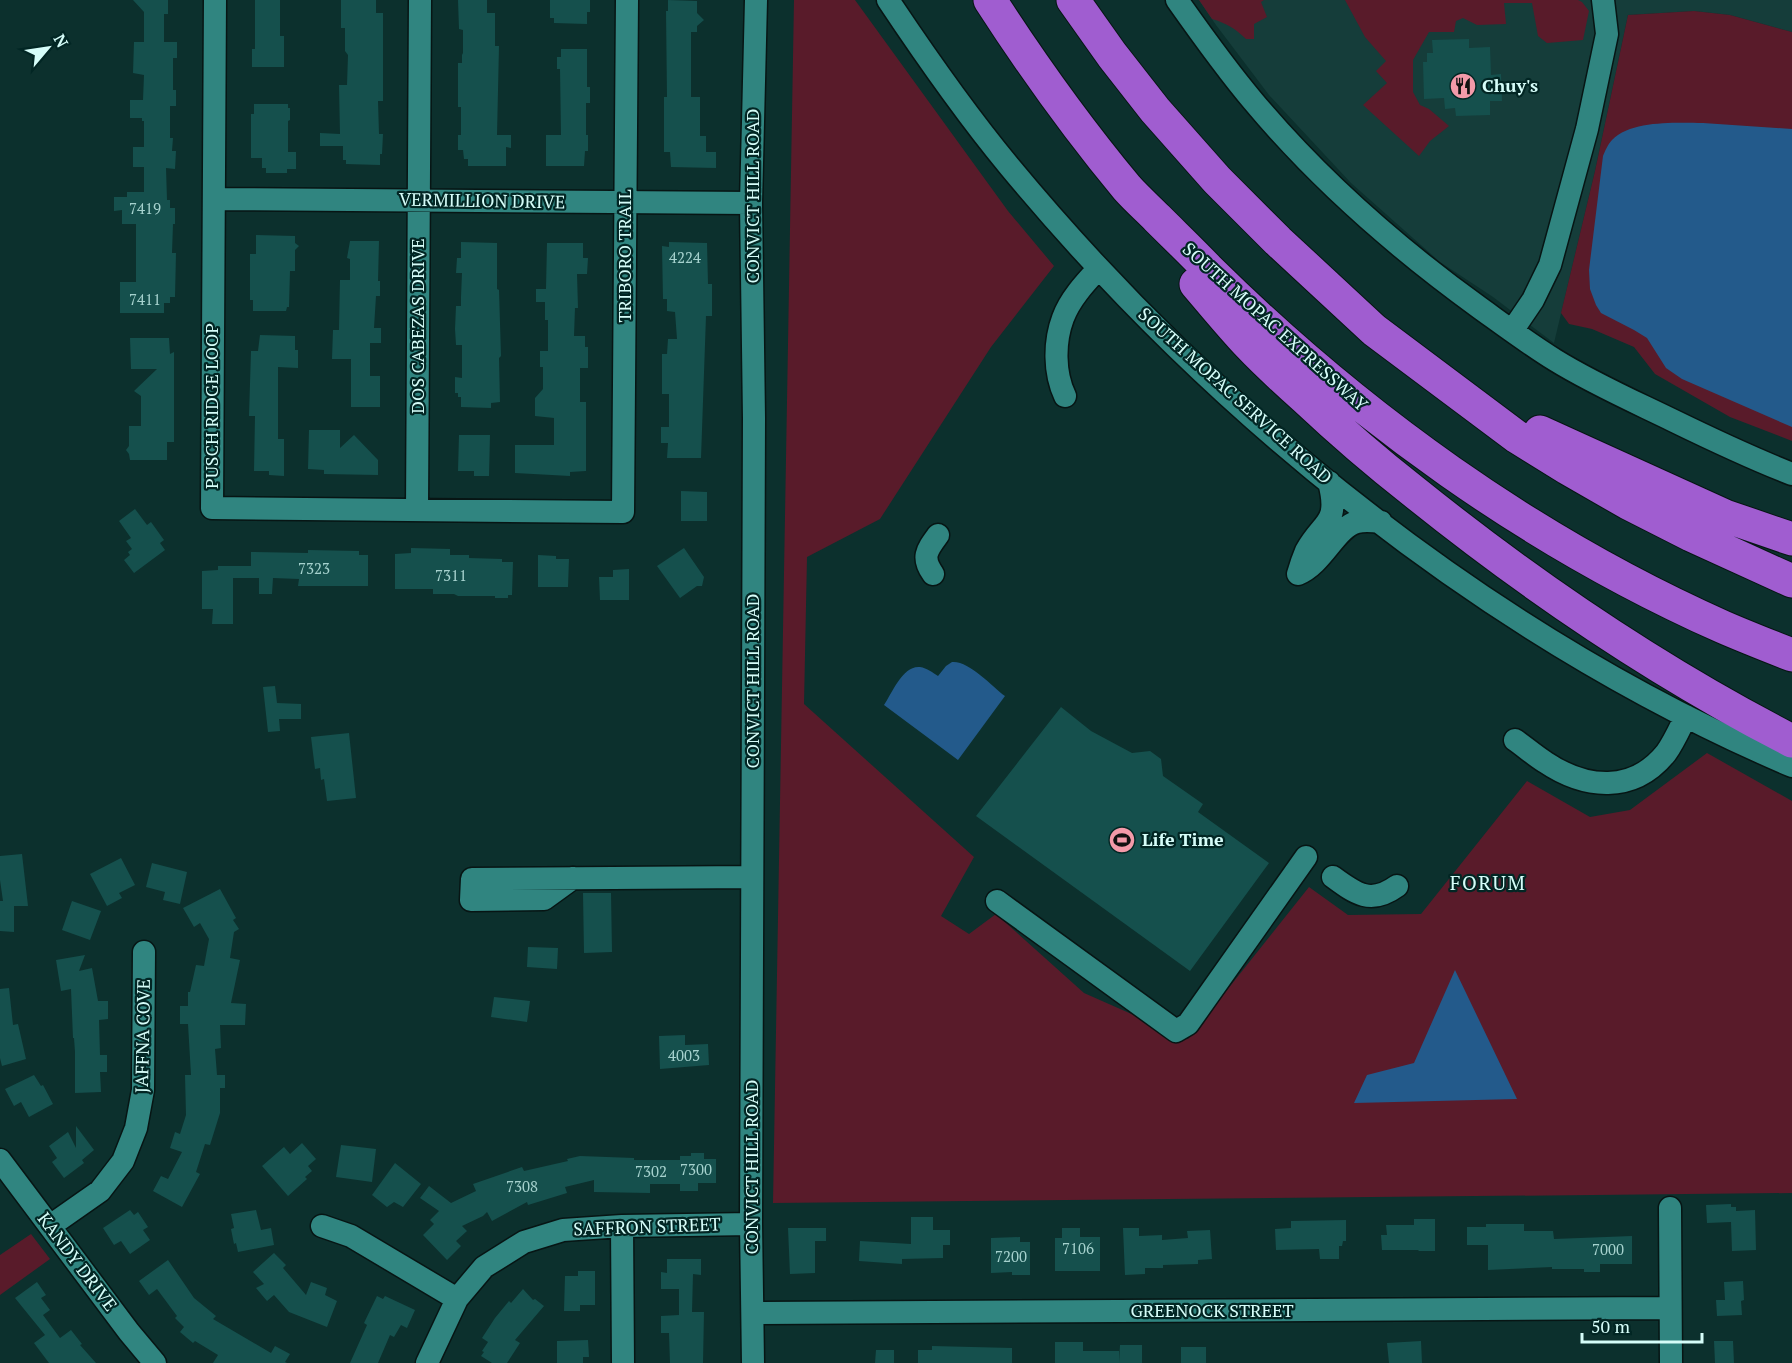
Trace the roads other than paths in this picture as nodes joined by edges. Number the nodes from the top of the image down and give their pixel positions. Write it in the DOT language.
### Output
graph roads {
  1 [pos="215,0"];
  2 [pos="420,0"];
  3 [pos="627,0"];
  4 [pos="756,0"];
  5 [pos="888,0"];
  6 [pos="990,0"];
  7 [pos="1073,0"];
  8 [pos="1177,0"];
  9 [pos="1603,0"];
  10 [pos="1129,190"];
  11 [pos="214,198"];
  12 [pos="419,201"];
  13 [pos="625,203"];
  14 [pos="750,203"];
  15 [pos="1098,269"];
  16 [pos="1512,331"];
  17 [pos="1065,396"];
  18 [pos="1472,402"];
  19 [pos="1792,474"];
  20 [pos="1329,482"];
  21 [pos="417,509"];
  22 [pos="623,512"];
  23 [pos="1381,522"];
  24 [pos="938,535"];
  25 [pos="1792,539"];
  26 [pos="933,574"];
  27 [pos="1792,580"];
  28 [pos="1792,655"];
  29 [pos="1686,716"];
  30 [pos="1515,740"];
  31 [pos="1792,741"];
  32 [pos="1792,766"];
  33 [pos="1306,857"];
  34 [pos="752,877"];
  35 [pos="1333,877"];
  36 [pos="573,878"];
  37 [pos="1397,886"];
  38 [pos="997,901"];
  39 [pos="144,952"];
  40 [pos="0,1160"];
  41 [pos="1670,1208"];
  42 [pos="751,1224"];
  43 [pos="50,1226"];
  44 [pos="322,1226"];
  45 [pos="622,1226"];
  46 [pos="457,1299"];
  47 [pos="1670,1308"];
  48 [pos="753,1313"];
  49 [pos="155,1363"];
  50 [pos="427,1363"];
  51 [pos="623,1363"];
  52 [pos="753,1363"];
  53 [pos="1671,1363"];
  1 -- 11 [label="street, PUSCH RIDGE LOOP"];
  2 -- 12 [label="street, DOS CABEZAS DRIVE"];
  3 -- 13 [label="street, TRIBORO TRAIL"];
  4 -- 14 [label="street, CONVICT HILL ROAD"];
  5 -- 15 [label="street, SOUTH MOPAC SERVICE ROAD"];
  6 -- 10 [label="highway, SOUTH MOPAC EXPRESSWAY"];
  7 -- 18 [label="highway"];
  8 -- 16 [label="street"];
  9 -- 16 [label="street"];
  10 -- 28 [label="highway, SOUTH MOPAC EXPRESSWAY"];
  10 -- 31 [label="highway"];
  11 -- 12 [label="street, VERMILLION DRIVE"];
  11 -- 21 [label="street, PUSCH RIDGE LOOP"];
  12 -- 13 [label="street, VERMILLION DRIVE"];
  12 -- 21 [label="street, DOS CABEZAS DRIVE"];
  13 -- 14 [label="street, VERMILLION DRIVE"];
  13 -- 22 [label="street, TRIBORO TRAIL"];
  14 -- 34 [label="street, CONVICT HILL ROAD"];
  15 -- 17 [label="street"];
  15 -- 20 [label="street, SOUTH MOPAC SERVICE ROAD"];
  16 -- 19 [label="street"];
  18 -- 25 [label="highway"];
  18 -- 27 [label="highway"];
  20 -- 23 [label="street, SOUTH MOPAC SERVICE ROAD"];
  20 -- 23 [label="street"];
  21 -- 22 [label="street, PUSCH RIDGE LOOP"];
  23 -- 29 [label="street, SOUTH MOPAC SERVICE ROAD"];
  24 -- 26 [label="street"];
  29 -- 30 [label="street"];
  29 -- 32 [label="street, SOUTH MOPAC SERVICE ROAD"];
  33 -- 38 [label="street"];
  34 -- 36 [label="street"];
  34 -- 42 [label="street, CONVICT HILL ROAD"];
  35 -- 37 [label="street"];
  39 -- 43 [label="street, JAFFNA COVE"];
  40 -- 43 [label="street, KANDY DRIVE"];
  41 -- 47 [label="street"];
  42 -- 45 [label="street, SAFFRON STREET"];
  42 -- 48 [label="street, CONVICT HILL ROAD"];
  43 -- 49 [label="street, KANDY DRIVE"];
  44 -- 46 [label="street"];
  45 -- 46 [label="street, SAFFRON STREET"];
  45 -- 51 [label="street"];
  46 -- 50 [label="street, SAFFRON STREET"];
  47 -- 48 [label="street, GREENOCK STREET"];
  47 -- 53 [label="street"];
  48 -- 52 [label="street, CONVICT HILL ROAD"];
}
